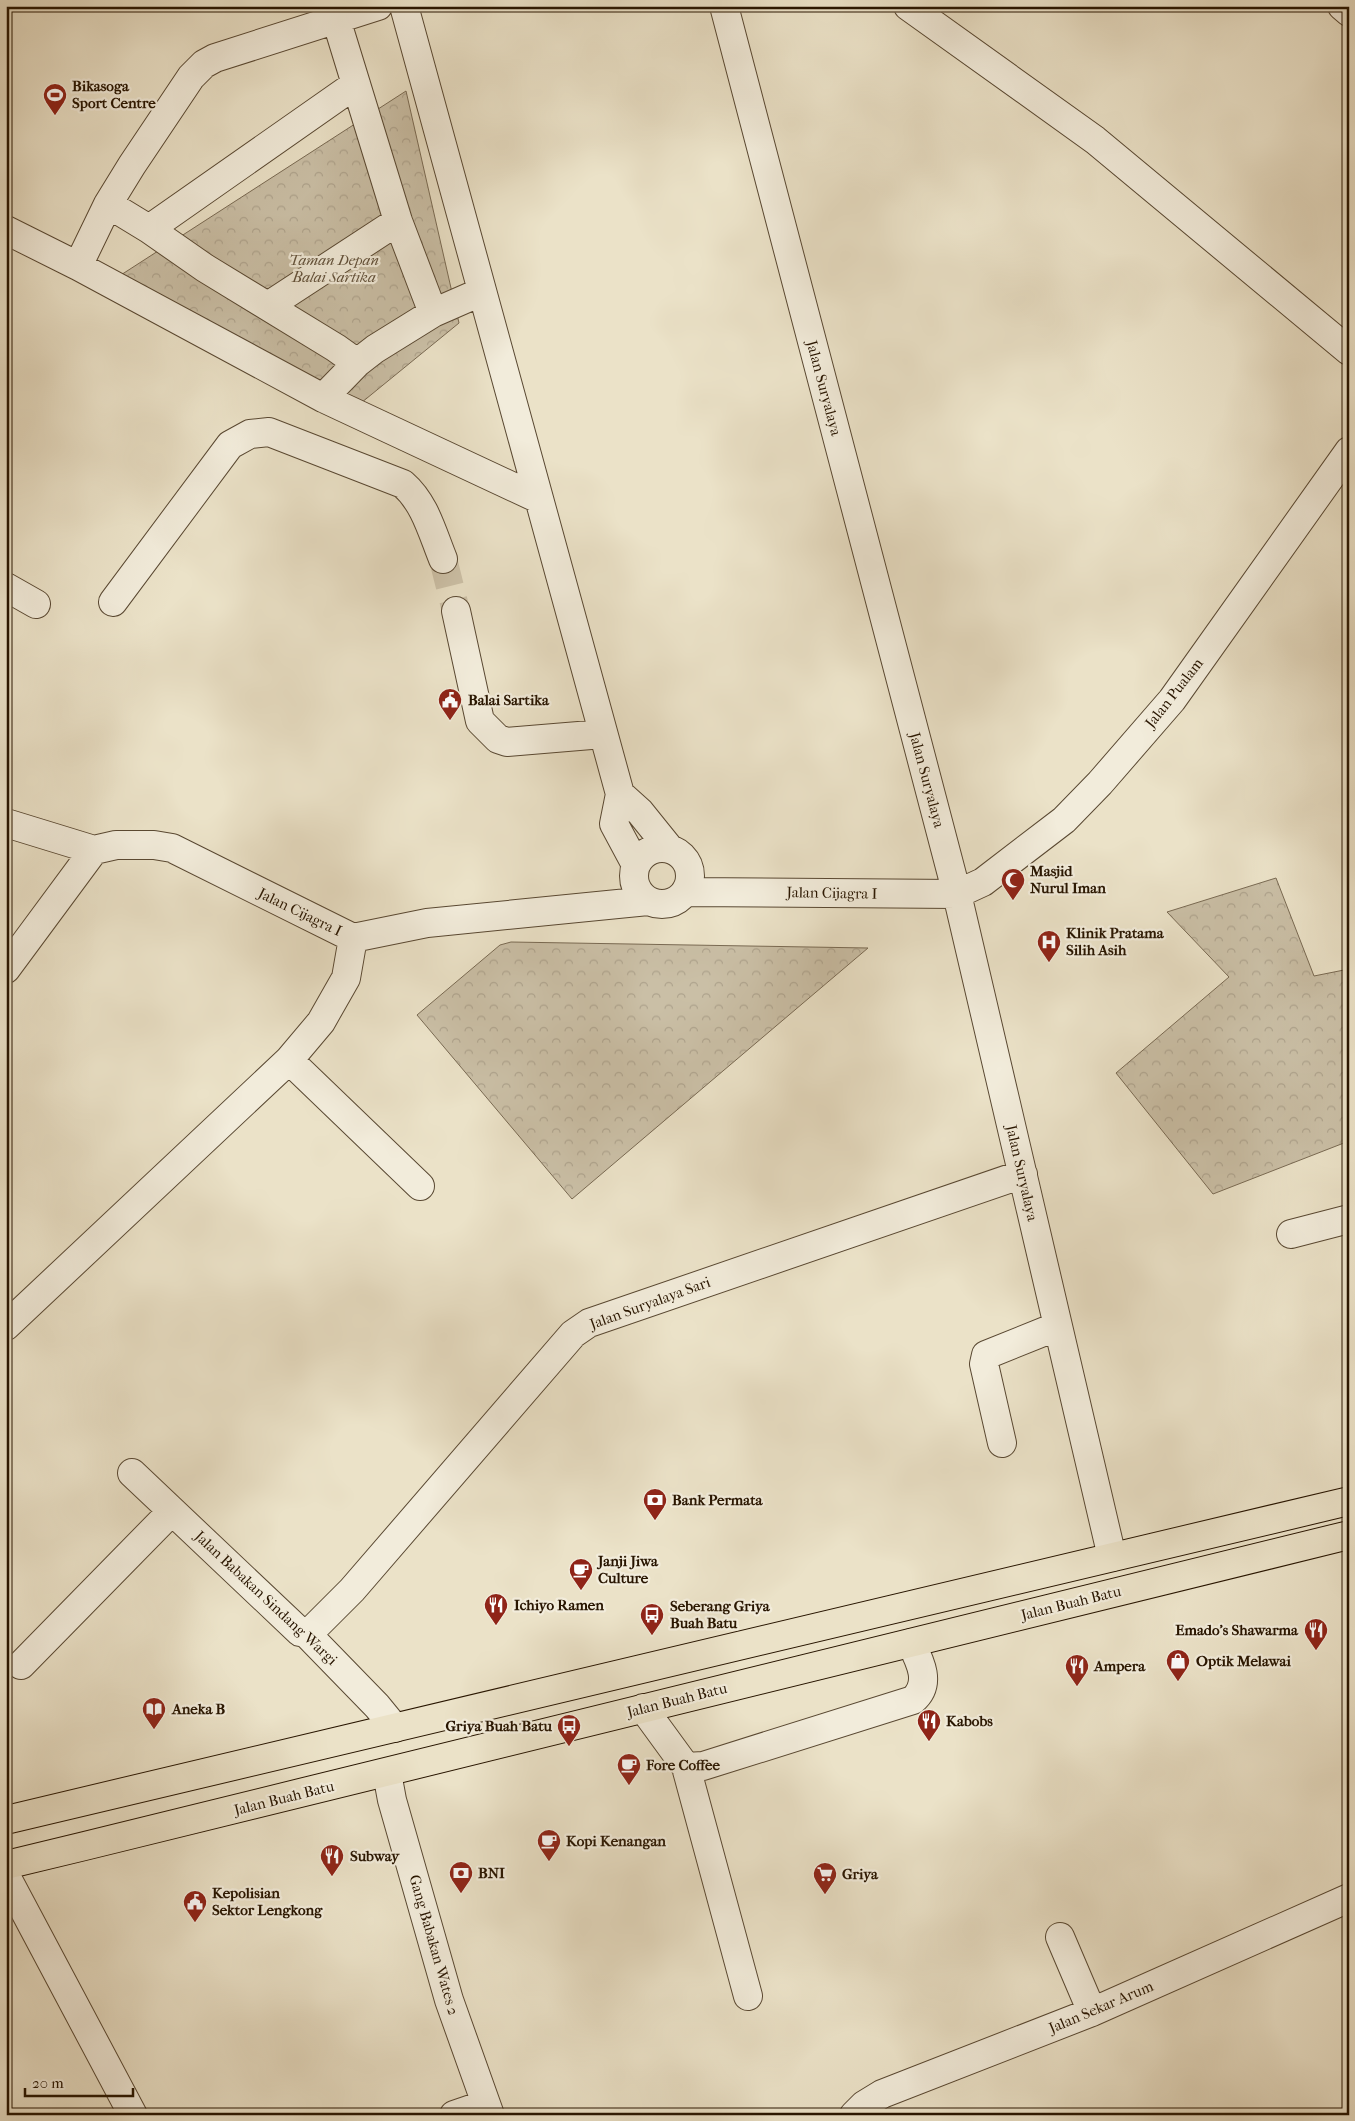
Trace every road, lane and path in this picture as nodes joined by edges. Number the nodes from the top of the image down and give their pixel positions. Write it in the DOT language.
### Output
graph roads {
  1 [pos="378,6"];
  2 [pos="404,6"];
  3 [pos="724,6"];
  4 [pos="908,6"];
  5 [pos="1342,6"];
  6 [pos="1349,12"];
  7 [pos="336,19"];
  8 [pos="356,84"];
  9 [pos="108,204"];
  10 [pos="398,221"];
  11 [pos="149,229"];
  12 [pos="6,230"];
  13 [pos="78,266"];
  14 [pos="481,292"];
  15 [pos="268,306"];
  16 [pos="433,313"];
  17 [pos="1349,351"];
  18 [pos="357,363"];
  19 [pos="323,398"];
  20 [pos="1349,451"];
  21 [pos="539,499"];
  22 [pos="443,559"];
  23 [pos="6,587"];
  24 [pos="113,602"];
  25 [pos="36,604"];
  26 [pos="456,611"];
  27 [pos="603,734"];
  28 [pos="620,794"];
  29 [pos="6,823"];
  30 [pos="669,848"];
  31 [pos="94,850"];
  32 [pos="634,872"];
  33 [pos="694,888"];
  34 [pos="957,894"];
  35 [pos="648,901"];
  36 [pos="604,904"];
  37 [pos="353,938"];
  38 [pos="6,970"];
  39 [pos="289,1060"];
  40 [pos="1023,1174"];
  41 [pos="420,1186"];
  42 [pos="1349,1219"];
  43 [pos="1292,1234"];
  44 [pos="6,1326"];
  45 [pos="1058,1326"];
  46 [pos="1002,1443"];
  47 [pos="132,1473"];
  48 [pos="1349,1501"];
  49 [pos="172,1511"];
  50 [pos="1349,1535"];
  51 [pos="1112,1557"];
  52 [pos="306,1633"];
  53 [pos="911,1643"];
  54 [pos="21,1665"];
  55 [pos="643,1708"];
  56 [pos="395,1728"];
  57 [pos="686,1767"];
  58 [pos="387,1773"];
  59 [pos="6,1820"];
  60 [pos="6,1865"];
  61 [pos="6,1876"];
  62 [pos="1349,1898"];
  63 [pos="1060,1938"];
  64 [pos="748,1996"];
  65 [pos="1092,2012"];
  66 [pos="488,2109"];
  67 [pos="133,2115"];
  68 [pos="454,2115"];
  69 [pos="854,2115"];
  1 -- 7 [label="street"];
  2 -- 14 [label="street"];
  3 -- 34 [label="street, Jalan Suryalaya"];
  4 -- 17 [label="street"];
  5 -- 6 [label="street"];
  7 -- 8 [label="street"];
  7 -- 9 [label="street"];
  8 -- 10 [label="street"];
  8 -- 11 [label="street"];
  9 -- 11 [label="street"];
  9 -- 13 [label="street"];
  10 -- 15 [label="street"];
  10 -- 16 [label="street"];
  11 -- 15 [label="street"];
  12 -- 13 [label="street"];
  13 -- 19 [label="street"];
  14 -- 16 [label="street"];
  14 -- 21 [label="street"];
  15 -- 18 [label="street"];
  16 -- 18 [label="street"];
  18 -- 19 [label="street"];
  19 -- 21 [label="street"];
  20 -- 34 [label="street, Jalan Pualam"];
  21 -- 27 [label="street"];
  22 -- 24 [label="street"];
  23 -- 25 [label="street"];
  26 -- 27 [label="street"];
  27 -- 28 [label="street"];
  28 -- 30 [label="street"];
  28 -- 32 [label="street"];
  29 -- 31 [label="street"];
  30 -- 32 [label="street"];
  30 -- 33 [label="street"];
  31 -- 37 [label="street, Jalan Cijagra I"];
  31 -- 38 [label="street"];
  32 -- 35 [label="street"];
  32 -- 36 [label="street"];
  33 -- 34 [label="street, Jalan Cijagra I"];
  33 -- 35 [label="street"];
  34 -- 40 [label="street, Jalan Suryalaya"];
  35 -- 36 [label="street, Jalan Cijagra I"];
  36 -- 37 [label="street, Jalan Cijagra I"];
  37 -- 39 [label="street"];
  39 -- 41 [label="street"];
  39 -- 44 [label="street"];
  40 -- 45 [label="street, Jalan Suryalaya"];
  40 -- 52 [label="street, Jalan Suryalaya Sari"];
  42 -- 43 [label="street"];
  45 -- 46 [label="street"];
  45 -- 51 [label="street, Jalan Suryalaya"];
  47 -- 49 [label="street, Jalan Babakan Sindang Wargi"];
  48 -- 51 [label="main road"];
  49 -- 52 [label="street, Jalan Babakan Sindang Wargi"];
  49 -- 54 [label="street"];
  50 -- 53 [label="main road, Jalan Buah Batu"];
  51 -- 56 [label="main road"];
  52 -- 56 [label="street, Jalan Babakan Sindang Wargi"];
  53 -- 55 [label="main road, Jalan Buah Batu"];
  53 -- 57 [label="street"];
  55 -- 57 [label="street"];
  55 -- 58 [label="main road, Jalan Buah Batu"];
  56 -- 59 [label="main road"];
  57 -- 64 [label="street"];
  58 -- 60 [label="main road, Jalan Buah Batu"];
  58 -- 66 [label="street, Gang Babakan Wates 2"];
  61 -- 67 [label="street"];
  62 -- 65 [label="street, Jalan Sekar Arum"];
  63 -- 65 [label="street"];
  65 -- 69 [label="street, Jalan Sekar Arum"];
  66 -- 68 [label="street"];
}
